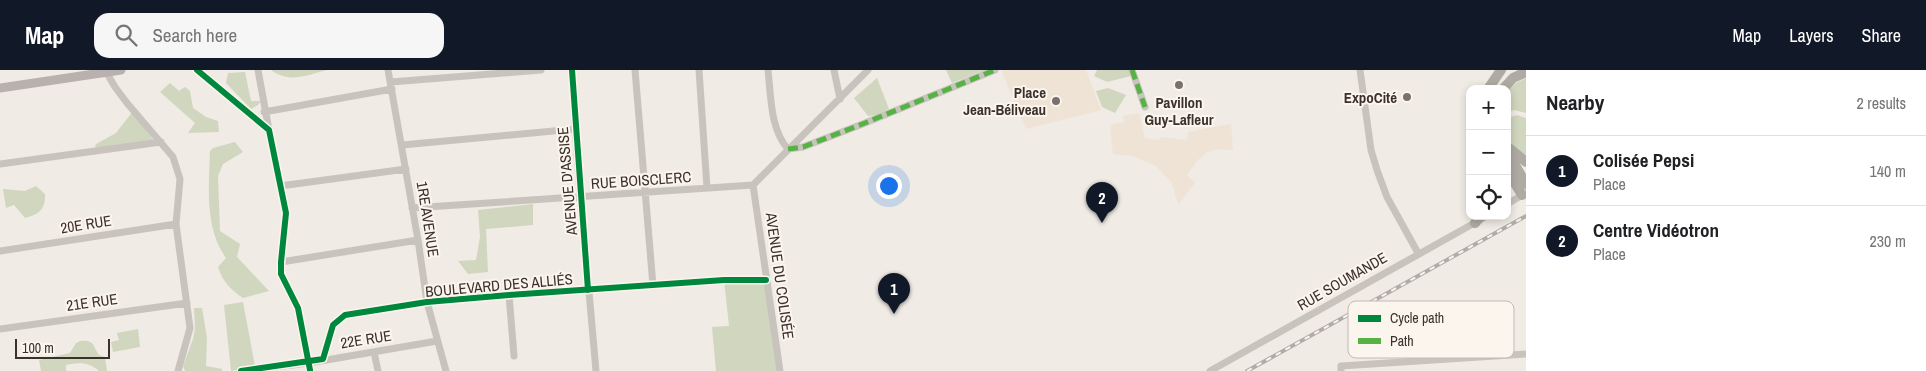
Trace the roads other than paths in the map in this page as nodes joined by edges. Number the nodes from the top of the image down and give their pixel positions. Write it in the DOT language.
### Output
graph roads {
  1 [pos="121,70"];
  2 [pos="197,70"];
  3 [pos="258,70"];
  4 [pos="388,70"];
  5 [pos="540,70"];
  6 [pos="572,70"];
  7 [pos="636,70"];
  8 [pos="699,70"];
  9 [pos="768,70"];
  10 [pos="834,70"];
  11 [pos="868,70"];
  12 [pos="995,70"];
  13 [pos="1132,70"];
  14 [pos="1360,70"];
  15 [pos="1502,70"];
  16 [pos="106,72"];
  17 [pos="1526,72"];
  18 [pos="391,85"];
  19 [pos="1491,85"];
  20 [pos="1507,85"];
  21 [pos="0,88"];
  22 [pos="840,99"];
  23 [pos="1145,107"];
  24 [pos="264,112"];
  25 [pos="575,129"];
  26 [pos="269,130"];
  27 [pos="161,142"];
  28 [pos="402,145"];
  29 [pos="788,149"];
  30 [pos="1511,149"];
  31 [pos="1511,158"];
  32 [pos="1526,162"];
  33 [pos="0,164"];
  34 [pos="406,169"];
  35 [pos="1511,175"];
  36 [pos="1526,184"];
  37 [pos="753,185"];
  38 [pos="280,186"];
  39 [pos="707,188"];
  40 [pos="646,192"];
  41 [pos="1524,194"];
  42 [pos="582,197"];
  43 [pos="1511,202"];
  44 [pos="412,208"];
  45 [pos="1479,220"];
  46 [pos="176,224"];
  47 [pos="418,240"];
  48 [pos="0,251"];
  49 [pos="1418,253"];
  50 [pos="281,262"];
  51 [pos="766,280"];
  52 [pos="653,286"];
  53 [pos="588,290"];
  54 [pos="509,295"];
  55 [pos="427,302"];
  56 [pos="187,303"];
  57 [pos="0,329"];
  58 [pos="437,341"];
  59 [pos="374,352"];
  60 [pos="514,356"];
  61 [pos="1473,358"];
  62 [pos="323,359"];
  63 [pos="308,363"];
  64 [pos="1341,368"];
  65 [pos="178,371"];
  66 [pos="244,371"];
  67 [pos="310,371"];
  68 [pos="378,371"];
  69 [pos="446,371"];
  70 [pos="596,371"];
  71 [pos="780,371"];
  72 [pos="1210,371"];
  1 -- 16 [label="main road"];
  2 -- 26 [label="street"];
  3 -- 24 [label="street"];
  4 -- 18 [label="street, 1RE AVENUE"];
  5 -- 18 [label="street"];
  6 -- 25 [label="street, AVENUE D'ASSISE"];
  7 -- 40 [label="street"];
  8 -- 39 [label="street"];
  9 -- 29 [label="street"];
  10 -- 22 [label="street"];
  11 -- 22 [label="street"];
  12 -- 29 [label="street"];
  13 -- 23 [label="street"];
  14 -- 49 [label="street"];
  15 -- 19 [label="highway"];
  16 -- 21 [label="main road"];
  16 -- 27 [label="street"];
  17 -- 20 [label="highway"];
  18 -- 24 [label="street"];
  18 -- 28 [label="street, 1RE AVENUE"];
  22 -- 29 [label="street"];
  24 -- 26 [label="street"];
  25 -- 28 [label="street"];
  25 -- 42 [label="street, AVENUE D'ASSISE"];
  26 -- 38 [label="street"];
  27 -- 33 [label="street"];
  27 -- 46 [label="street"];
  28 -- 34 [label="street, 1RE AVENUE"];
  29 -- 37 [label="street"];
  30 -- 32 [label="highway"];
  31 -- 36 [label="highway"];
  34 -- 38 [label="street"];
  34 -- 44 [label="street, 1RE AVENUE"];
  35 -- 41 [label="highway"];
  37 -- 39 [label="street, RUE BOISCLERC"];
  37 -- 51 [label="street, AVENUE DU COLISÉE"];
  38 -- 50 [label="street"];
  39 -- 40 [label="street, RUE BOISCLERC"];
  40 -- 42 [label="street, RUE BOISCLERC"];
  40 -- 52 [label="street"];
  41 -- 43 [label="street"];
  42 -- 44 [label="street, RUE BOISCLERC"];
  42 -- 53 [label="street, AVENUE D'ASSISE"];
  44 -- 47 [label="street, 1RE AVENUE"];
  45 -- 49 [label="street, RUE SOUMANDE"];
  46 -- 48 [label="street, 20E RUE"];
  46 -- 56 [label="street"];
  47 -- 50 [label="street"];
  47 -- 55 [label="street, 1RE AVENUE"];
  49 -- 72 [label="street, RUE SOUMANDE"];
  50 -- 63 [label="street"];
  51 -- 52 [label="street, BOULEVARD DES ALLIÉS"];
  51 -- 71 [label="street, AVENUE DU COLISÉE"];
  52 -- 53 [label="street, BOULEVARD DES ALLIÉS"];
  53 -- 54 [label="street, BOULEVARD DES ALLIÉS"];
  53 -- 70 [label="street, AVENUE D'ASSISE"];
  54 -- 55 [label="street, BOULEVARD DES ALLIÉS"];
  54 -- 60 [label="street"];
  55 -- 58 [label="street, 1RE AVENUE"];
  55 -- 62 [label="street, BOULEVARD DES ALLIÉS"];
  56 -- 57 [label="street, 21E RUE"];
  56 -- 65 [label="street"];
  58 -- 59 [label="street, 22E RUE"];
  58 -- 69 [label="street, 1RE AVENUE"];
  59 -- 62 [label="street, 22E RUE"];
  59 -- 68 [label="street"];
  61 -- 64 [label="street"];
  62 -- 63 [label="street, 22E RUE"];
  63 -- 66 [label="street, 22E RUE"];
  63 -- 67 [label="street"];
}
